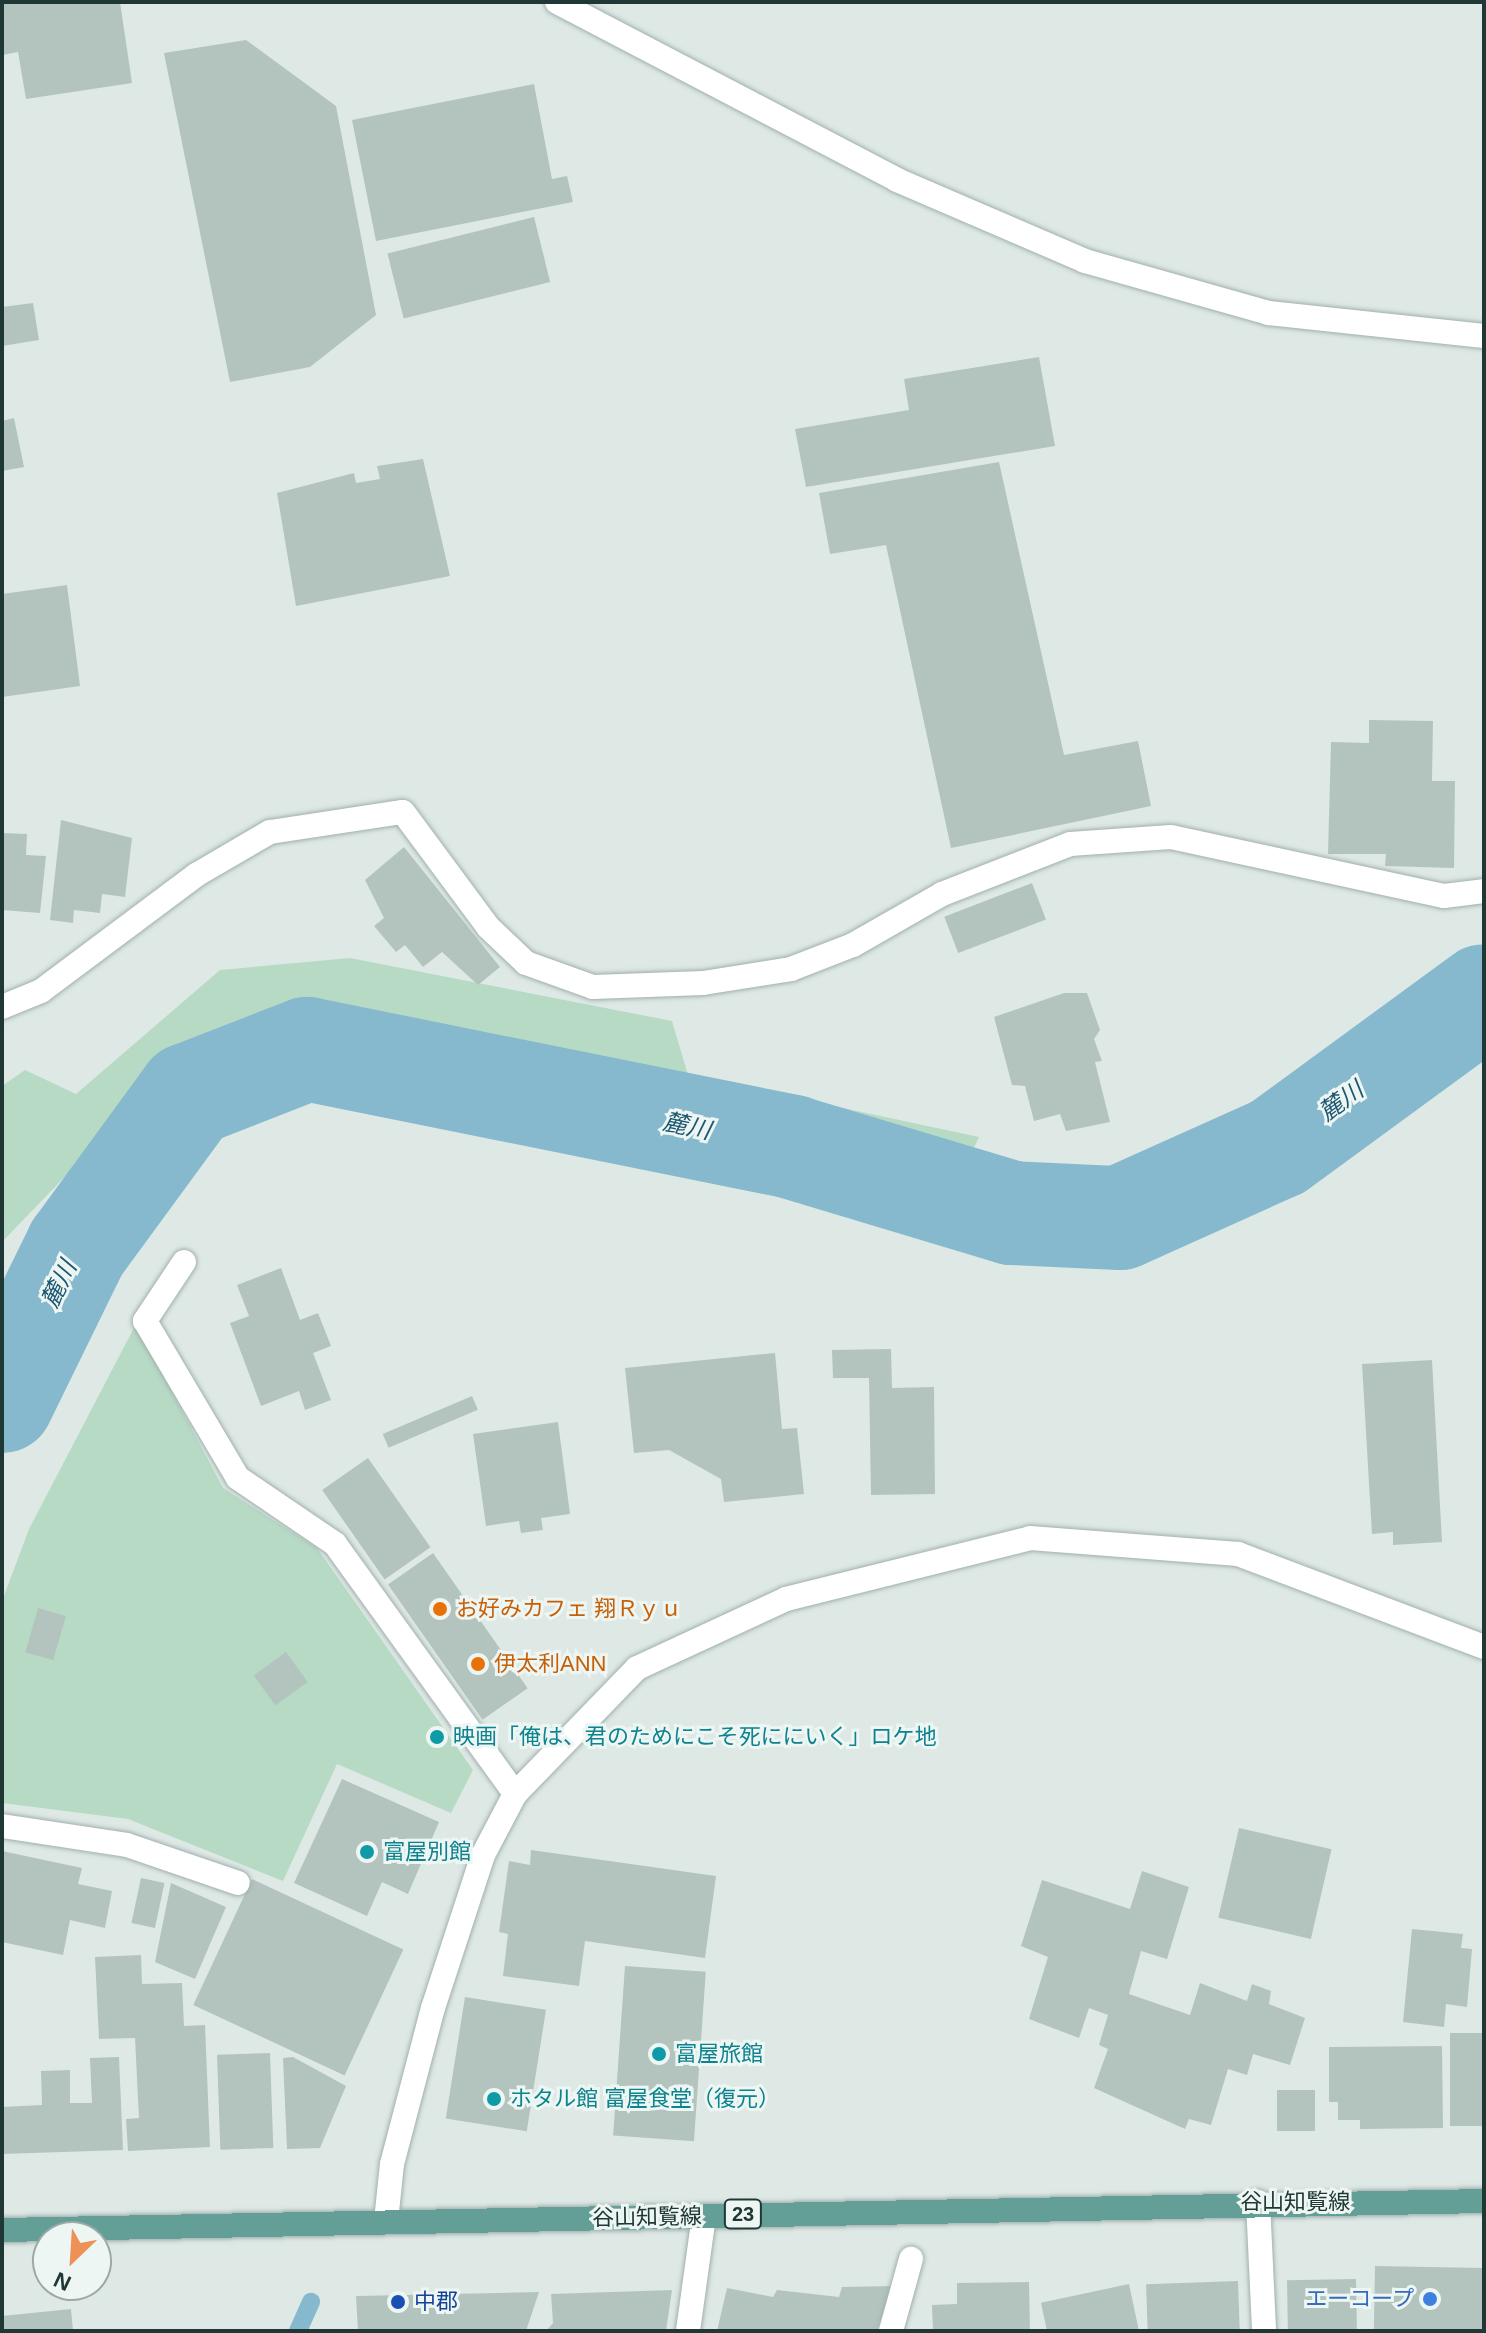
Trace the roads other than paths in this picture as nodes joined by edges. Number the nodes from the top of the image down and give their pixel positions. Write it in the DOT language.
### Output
graph roads {
  1 [pos="557,2"];
  2 [pos="1484,336"];
  3 [pos="1484,891"];
  4 [pos="2,1007"];
  5 [pos="184,1262"];
  6 [pos="1484,1647"];
  7 [pos="515,1794"];
  8 [pos="2,1826"];
  9 [pos="238,1883"];
  10 [pos="1484,2201"];
  11 [pos="1258,2202"];
  12 [pos="704,2216"];
  13 [pos="386,2221"];
  14 [pos="2,2230"];
  15 [pos="911,2259"];
  16 [pos="688,2331"];
  17 [pos="891,2331"];
  18 [pos="1264,2331"];
  1 -- 2 [label="street"];
  3 -- 4 [label="street"];
  5 -- 7 [label="street"];
  6 -- 7 [label="street"];
  7 -- 13 [label="street"];
  8 -- 9 [label="street"];
  10 -- 11 [label="main road, 谷山知覧線 / 23"];
  11 -- 12 [label="main road, 谷山知覧線 / 23"];
  11 -- 18 [label="street"];
  12 -- 13 [label="main road, 谷山知覧線 / 23"];
  12 -- 16 [label="street"];
  13 -- 14 [label="main road, 谷山知覧線 / 23"];
  15 -- 17 [label="street"];
}
